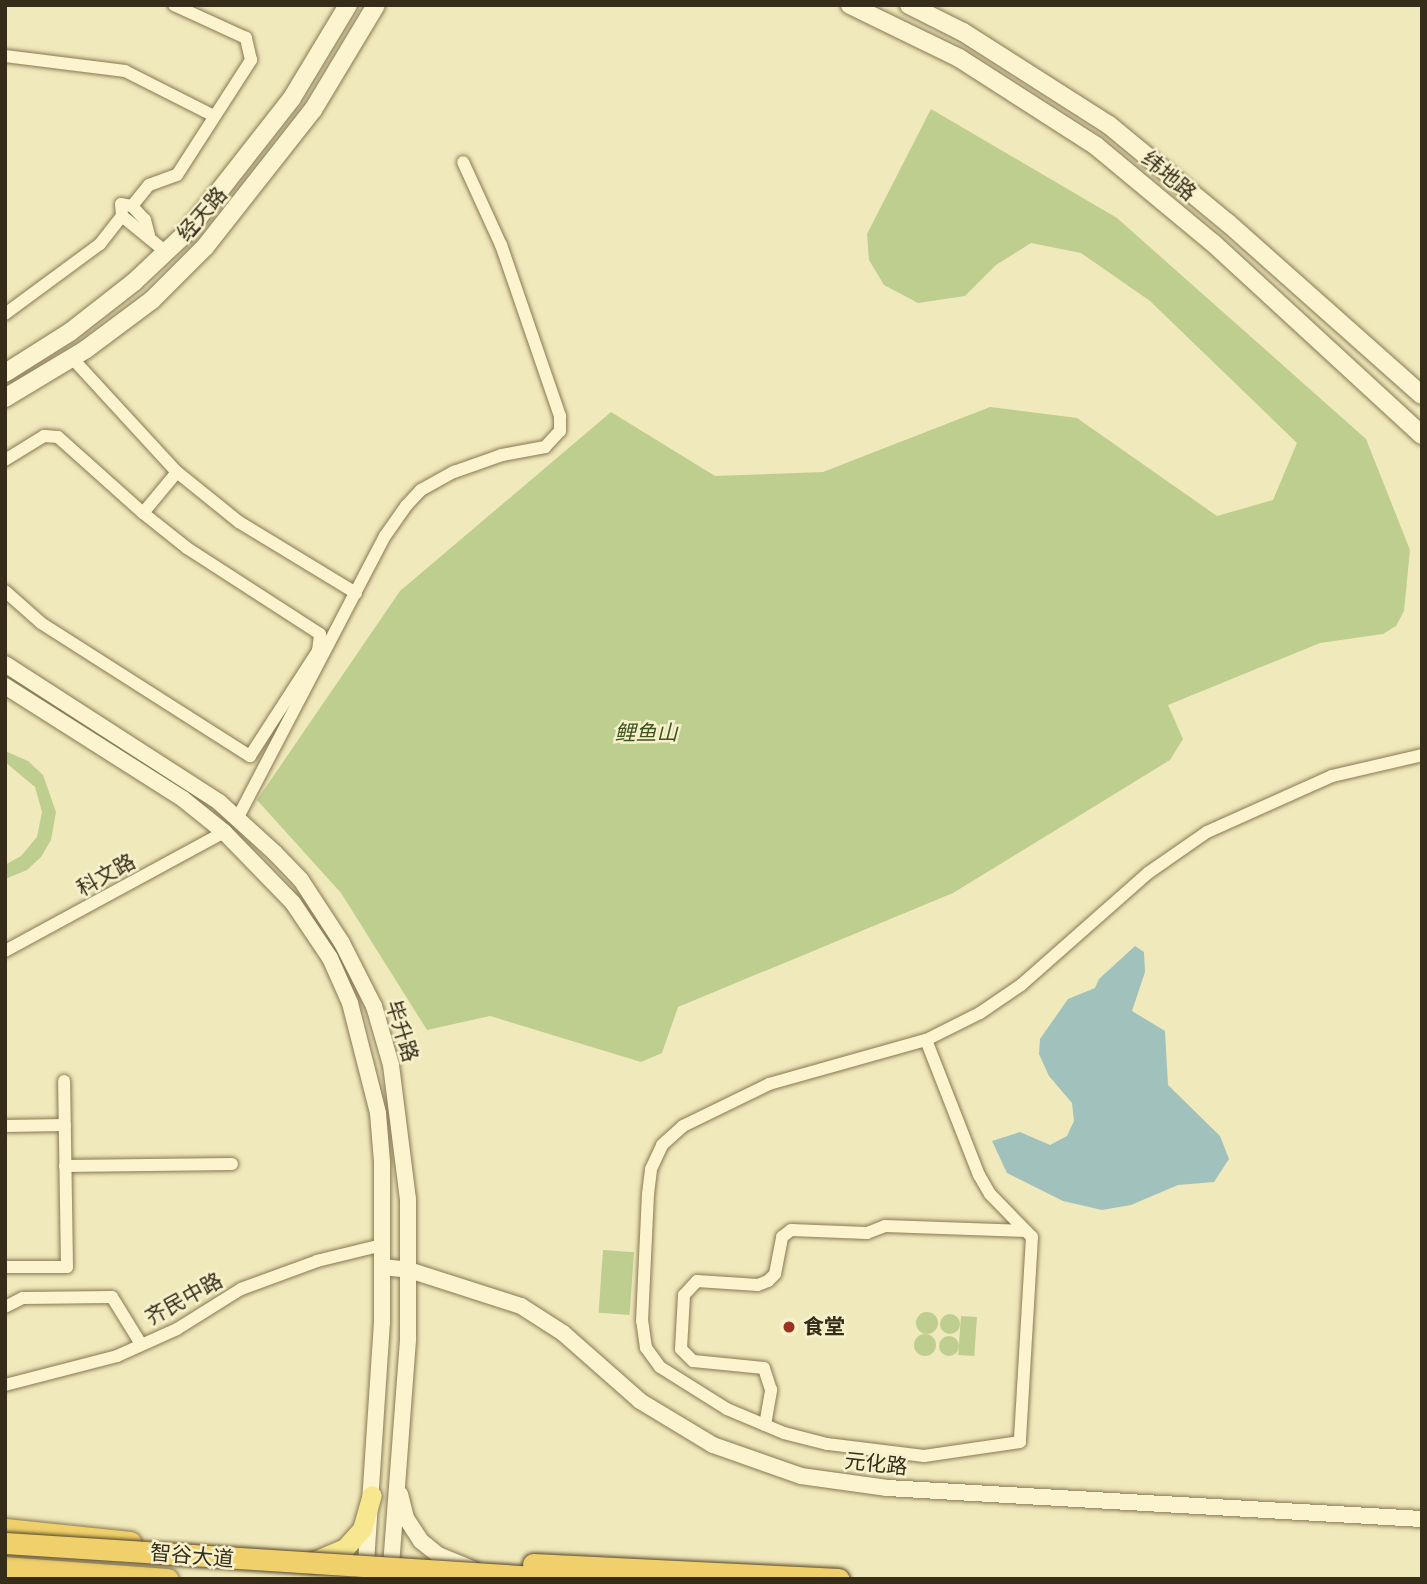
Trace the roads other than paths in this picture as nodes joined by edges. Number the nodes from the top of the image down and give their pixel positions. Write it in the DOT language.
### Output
graph roads {
  1 [pos="174,5"];
  2 [pos="348,5"];
  3 [pos="376,5"];
  4 [pos="850,5"];
  5 [pos="909,5"];
  6 [pos="929,10"];
  7 [pos="5,56"];
  8 [pos="212,115"];
  9 [pos="463,162"];
  10 [pos="132,206"];
  11 [pos="122,216"];
  12 [pos="149,235"];
  13 [pos="166,252"];
  14 [pos="5,314"];
  15 [pos="72,358"];
  16 [pos="5,373"];
  17 [pos="1422,395"];
  18 [pos="5,398"];
  19 [pos="1422,435"];
  20 [pos="5,460"];
  21 [pos="177,471"];
  22 [pos="143,513"];
  23 [pos="5,591"];
  24 [pos="356,593"];
  25 [pos="5,664"];
  26 [pos="5,686"];
  27 [pos="1422,754"];
  28 [pos="237,819"];
  29 [pos="224,832"];
  30 [pos="5,951"];
  31 [pos="926,1040"];
  32 [pos="64,1081"];
  33 [pos="65,1125"];
  34 [pos="5,1126"];
  35 [pos="232,1164"];
  36 [pos="65,1166"];
  37 [pos="1026,1231"];
  38 [pos="382,1245"];
  39 [pos="5,1267"];
  40 [pos="382,1267"];
  41 [pos="409,1270"];
  42 [pos="5,1307"];
  43 [pos="141,1345"];
  44 [pos="5,1384"];
  45 [pos="765,1425"];
  46 [pos="397,1483"];
  47 [pos="372,1495"];
  48 [pos="1422,1519"];
  49 [pos="5,1529"];
  50 [pos="5,1542"];
  51 [pos="294,1561"];
  52 [pos="5,1567"];
  53 [pos="364,1568"];
  54 [pos="475,1570"];
  55 [pos="390,1572"];
  56 [pos="5,1578"];
  57 [pos="16,1579"];
  58 [pos="168,1579"];
  59 [pos="567,1579"];
  60 [pos="678,1579"];
  61 [pos="839,1579"];
  1 -- 8 [label="street"];
  2 -- 13 [label="main road, 经天路"];
  3 -- 15 [label="main road, 经天路"];
  4 -- 19 [label="main road, 纬地路"];
  5 -- 6 [label="main road, 纬地路"];
  6 -- 17 [label="main road, 纬地路"];
  7 -- 8 [label="street"];
  8 -- 10 [label="street"];
  9 -- 24 [label="street"];
  10 -- 11 [label="street"];
  10 -- 12 [label="street"];
  11 -- 12 [label="street"];
  11 -- 14 [label="street"];
  12 -- 13 [label="street"];
  13 -- 16 [label="main road, 经天路"];
  15 -- 18 [label="main road, 经天路"];
  15 -- 21 [label="street"];
  20 -- 22 [label="street"];
  21 -- 22 [label="street"];
  21 -- 24 [label="street"];
  22 -- 23 [label="street"];
  24 -- 28 [label="street"];
  25 -- 28 [label="street, 毕升路"];
  26 -- 29 [label="street, 毕升路"];
  27 -- 31 [label="street"];
  28 -- 41 [label="street, 毕升路"];
  29 -- 30 [label="street, 科文路"];
  29 -- 38 [label="street, 毕升路"];
  31 -- 37 [label="street"];
  31 -- 45 [label="street"];
  32 -- 33 [label="street"];
  33 -- 34 [label="street"];
  33 -- 36 [label="street"];
  35 -- 36 [label="street"];
  36 -- 39 [label="street"];
  37 -- 45 [label="street"];
  37 -- 45 [label="street"];
  38 -- 40 [label="street, 毕升路"];
  38 -- 43 [label="street, 齐民中路"];
  40 -- 41 [label="street, 元化路"];
  40 -- 47 [label="street, 毕升路"];
  41 -- 46 [label="street, 毕升路"];
  41 -- 48 [label="street, 元化路"];
  42 -- 43 [label="street"];
  43 -- 44 [label="street, 齐民中路"];
  46 -- 54 [label="street"];
  46 -- 55 [label="street, 毕升路"];
  47 -- 51 [label="main road"];
  47 -- 53 [label="street, 毕升路"];
  49 -- 51 [label="highway, bridge"];
  50 -- 51 [label="highway, 智谷大道, bridge"];
  51 -- 53 [label="highway, 智谷大道, bridge"];
  52 -- 58 [label="highway, 智谷大道"];
  53 -- 55 [label="main road, 智谷大道"];
  53 -- 59 [label="highway, 智谷大道, bridge"];
  53 -- 61 [label="highway, bridge"];
  54 -- 55 [label="main road, 智谷大道"];
  54 -- 60 [label="main road, 智谷大道"];
  56 -- 57 [label="highway"];
}
